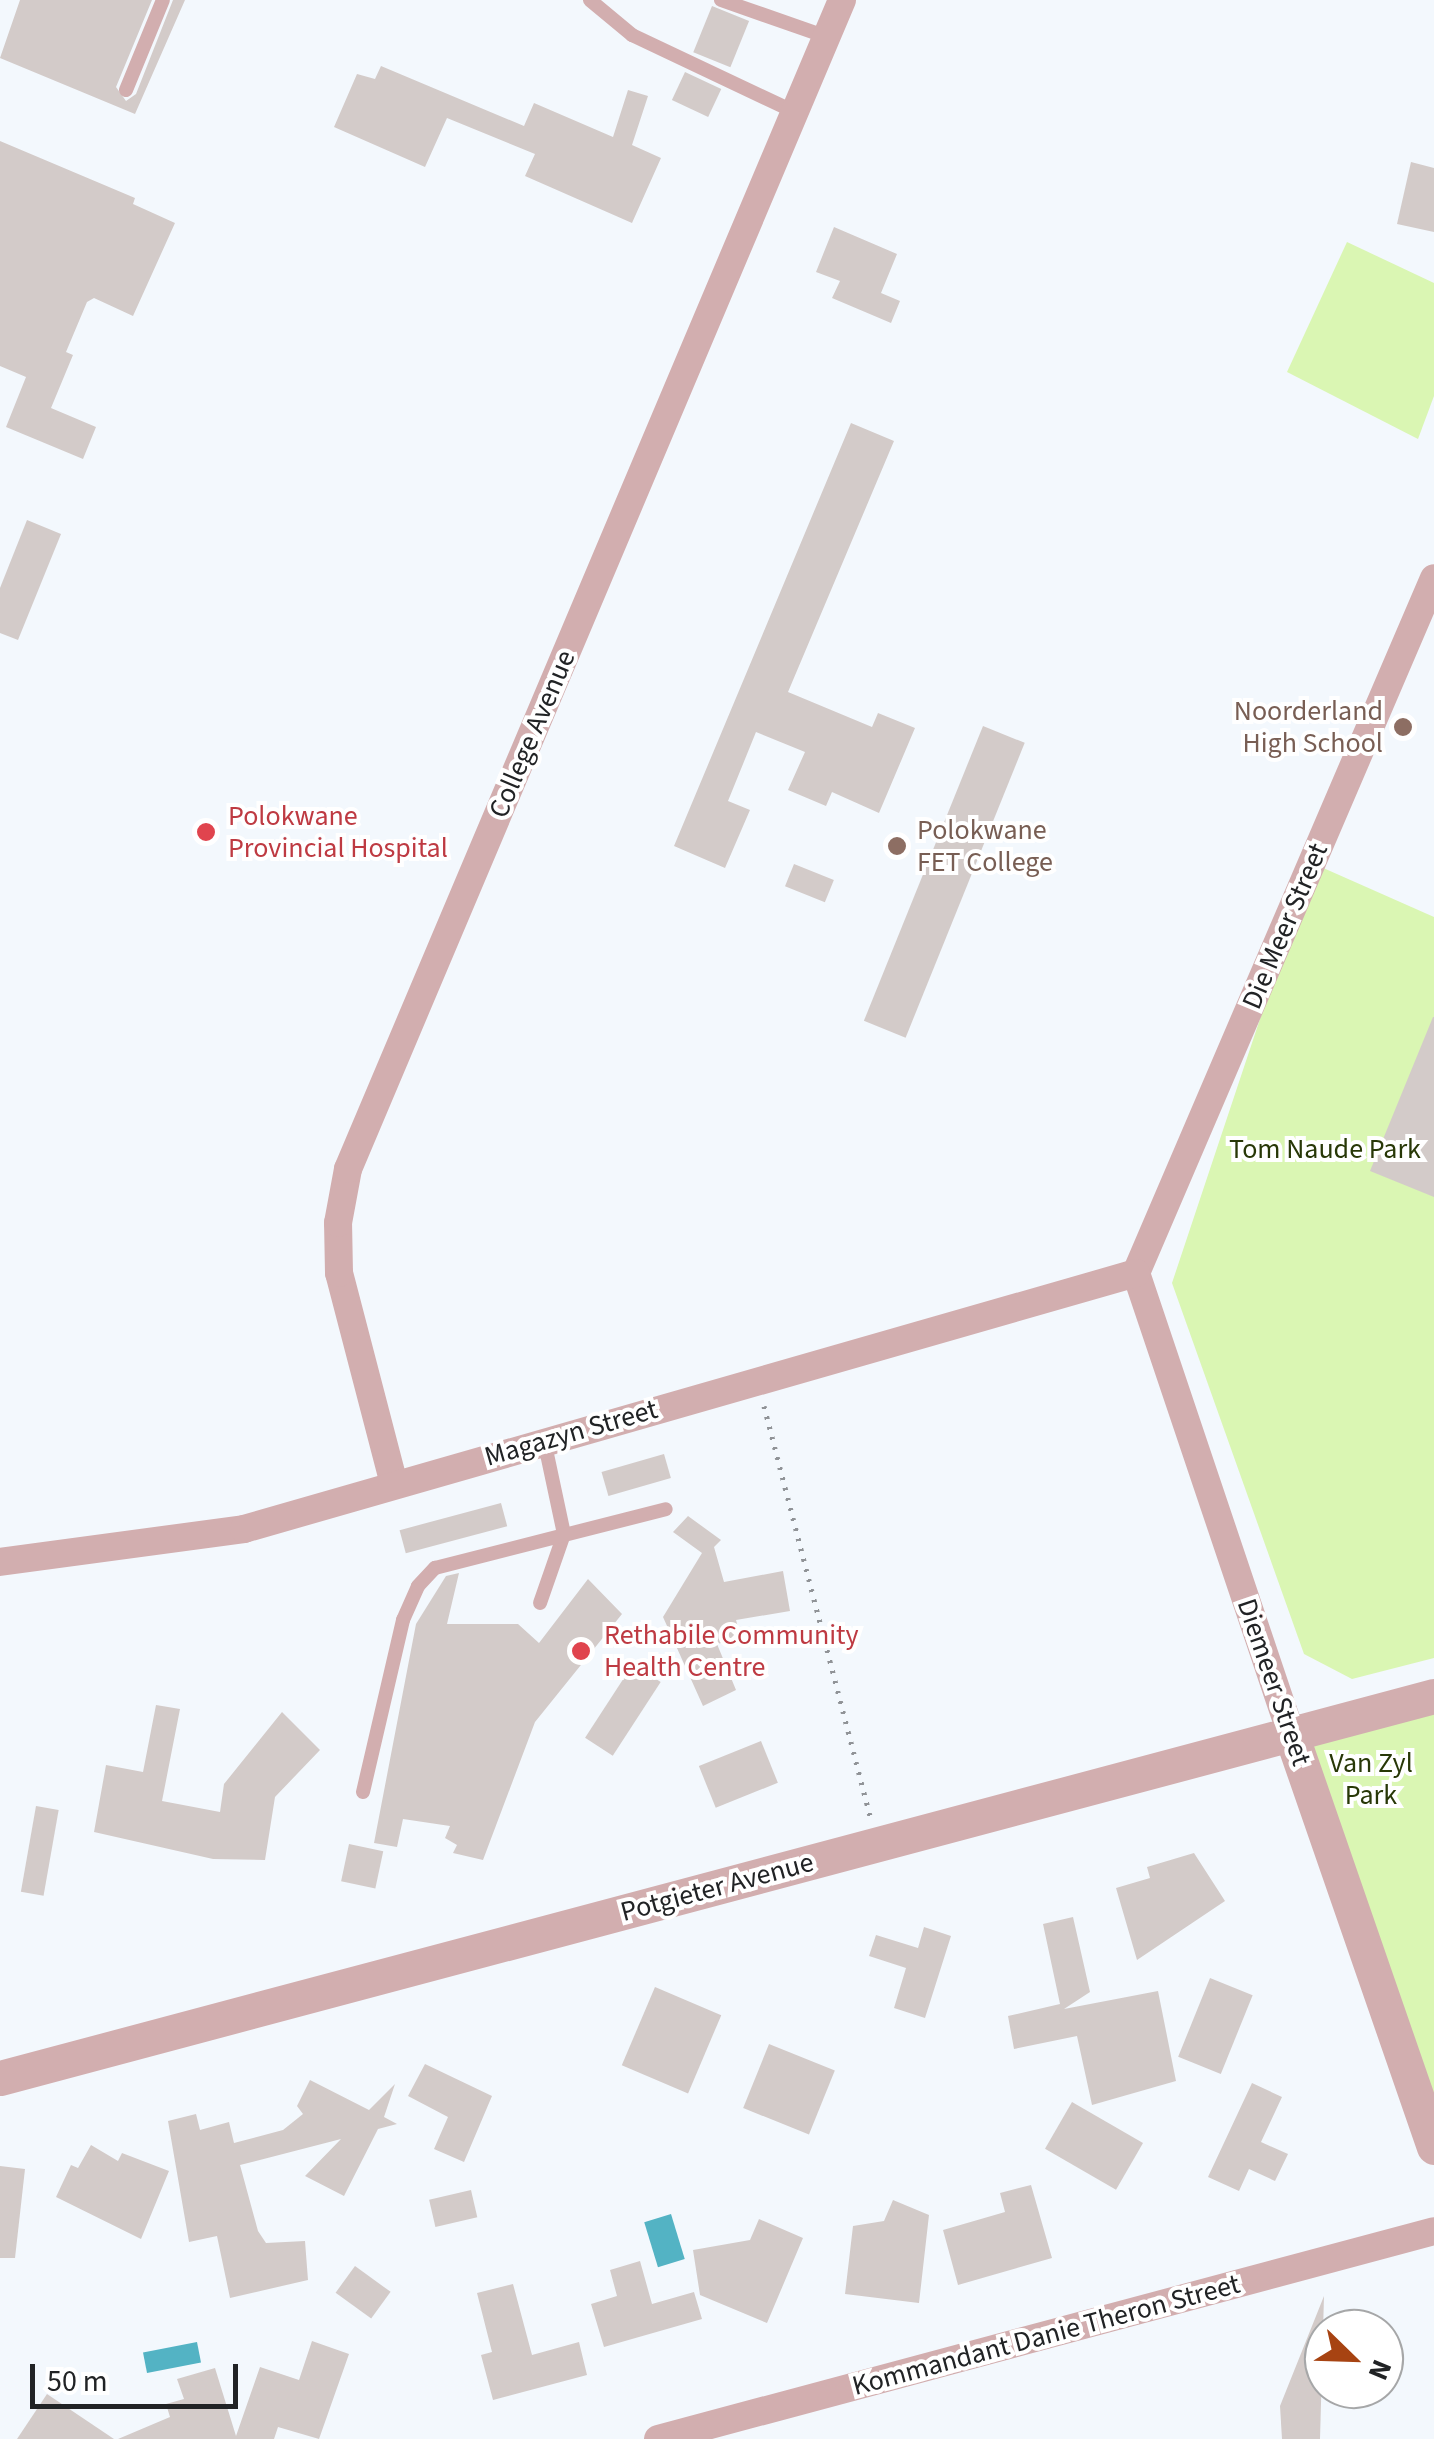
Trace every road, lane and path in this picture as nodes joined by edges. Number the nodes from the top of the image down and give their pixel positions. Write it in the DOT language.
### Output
graph roads {
  1 [pos="163,0"];
  2 [pos="590,0"];
  3 [pos="721,0"];
  4 [pos="842,0"];
  5 [pos="827,36"];
  6 [pos="126,90"];
  7 [pos="795,112"];
  8 [pos="1434,578"];
  9 [pos="1136,1273"];
  10 [pos="758,1380"];
  11 [pos="544,1440"];
  12 [pos="394,1484"];
  13 [pos="666,1509"];
  14 [pos="564,1534"];
  15 [pos="0,1565"];
  16 [pos="540,1603"];
  17 [pos="1434,1696"];
  18 [pos="1291,1734"];
  19 [pos="363,1792"];
  20 [pos="877,1844"];
  21 [pos="0,2078"];
  22 [pos="1434,2147"];
  23 [pos="1434,2231"];
  24 [pos="658,2439"];
  1 -- 6 [label="lane"];
  2 -- 7 [label="lane"];
  3 -- 5 [label="lane"];
  4 -- 5 [label="street, College Avenue"];
  5 -- 7 [label="street, College Avenue"];
  7 -- 12 [label="street, College Avenue"];
  8 -- 9 [label="street, Die Meer Street"];
  9 -- 10 [label="street, Magazyn Street"];
  9 -- 18 [label="street, Diemeer Street"];
  10 -- 11 [label="street, Magazyn Street"];
  10 -- 20 [label="path"];
  11 -- 12 [label="street, Magazyn Street"];
  11 -- 14 [label="lane"];
  12 -- 15 [label="street, Magazyn Street"];
  13 -- 14 [label="lane"];
  14 -- 16 [label="lane"];
  14 -- 19 [label="lane"];
  17 -- 18 [label="street, Potgieter Avenue"];
  18 -- 20 [label="street, Potgieter Avenue"];
  18 -- 22 [label="street, Diemeer Street"];
  20 -- 21 [label="street, Potgieter Avenue"];
  23 -- 24 [label="street, Kommandant Danie Theron Street"];
}
